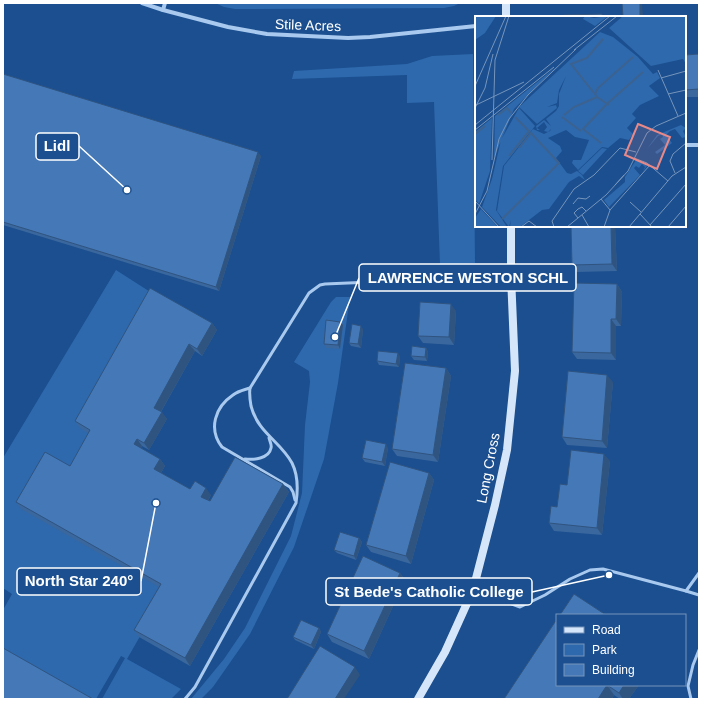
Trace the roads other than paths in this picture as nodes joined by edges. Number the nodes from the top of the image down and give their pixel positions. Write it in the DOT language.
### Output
graph roads {
  1 [pos="142,3"];
  2 [pos="165,3"];
  3 [pos="506,3"];
  4 [pos="162,10"];
  5 [pos="506,16"];
  6 [pos="475,26"];
  7 [pos="686,145"];
  8 [pos="699,145"];
  9 [pos="511,227"];
  10 [pos="511,276"];
  11 [pos="250,388"];
  12 [pos="269,437"];
  13 [pos="241,458"];
  14 [pos="296,502"];
  15 [pos="699,574"];
  16 [pos="473,590"];
  17 [pos="686,591"];
  18 [pos="699,595"];
  19 [pos="699,650"];
  20 [pos="185,699"];
  21 [pos="418,699"];
  22 [pos="691,699"];
  1 -- 4 [label="street, Stile Acres"];
  2 -- 4 [label="street"];
  3 -- 5 [label="street"];
  4 -- 6 [label="street, Stile Acres"];
  7 -- 8 [label="street"];
  9 -- 10 [label="street, Long Cross"];
  10 -- 11 [label="lane"];
  10 -- 16 [label="street, Long Cross"];
  11 -- 12 [label="lane"];
  11 -- 13 [label="lane"];
  12 -- 13 [label="lane"];
  12 -- 14 [label="lane"];
  13 -- 14 [label="lane"];
  14 -- 20 [label="lane"];
  15 -- 17 [label="lane"];
  16 -- 17 [label="lane"];
  16 -- 21 [label="street, Long Cross"];
  17 -- 18 [label="lane"];
  19 -- 22 [label="lane"];
}
